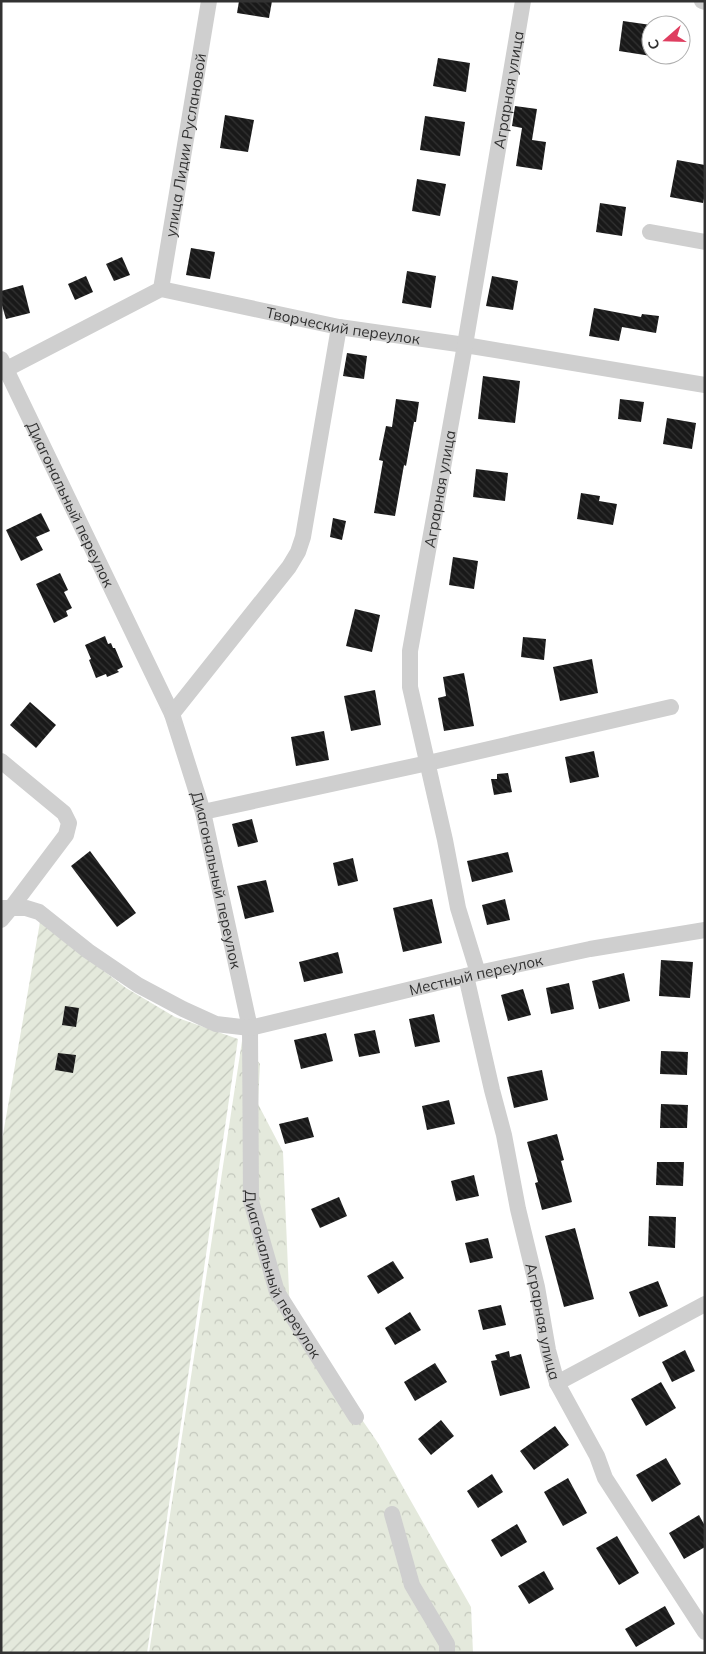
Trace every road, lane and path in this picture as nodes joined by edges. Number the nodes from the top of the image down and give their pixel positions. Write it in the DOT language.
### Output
graph roads {
  1 [pos="209,1"];
  2 [pos="523,1"];
  3 [pos="650,232"];
  4 [pos="705,242"];
  5 [pos="161,289"];
  6 [pos="339,326"];
  7 [pos="465,345"];
  8 [pos="3,366"];
  9 [pos="705,385"];
  10 [pos="671,707"];
  11 [pos="172,714"];
  12 [pos="1,761"];
  13 [pos="428,763"];
  14 [pos="203,812"];
  15 [pos="4,912"];
  16 [pos="705,930"];
  17 [pos="472,975"];
  18 [pos="250,1028"];
  19 [pos="705,1304"];
  20 [pos="557,1383"];
  21 [pos="356,1417"];
  22 [pos="392,1514"];
  23 [pos="705,1632"];
  24 [pos="446,1653"];
  1 -- 5 [label="street, улица Лидии Руслановой"];
  2 -- 7 [label="street, Аграрная улица"];
  3 -- 4 [label="street"];
  5 -- 6 [label="street, Творческий переулок"];
  5 -- 8 [label="street"];
  6 -- 7 [label="street, Творческий переулок"];
  6 -- 11 [label="street"];
  7 -- 9 [label="street, Творческий переулок"];
  7 -- 13 [label="street, Аграрная улица"];
  8 -- 11 [label="street, Диагональный переулок"];
  10 -- 13 [label="street"];
  11 -- 14 [label="street, Диагональный переулок"];
  12 -- 15 [label="street"];
  13 -- 14 [label="street"];
  13 -- 17 [label="street, Аграрная улица"];
  14 -- 18 [label="street, Диагональный переулок"];
  15 -- 18 [label="street"];
  16 -- 17 [label="street, Местный переулок"];
  17 -- 18 [label="street, Местный переулок"];
  17 -- 20 [label="street, Аграрная улица"];
  18 -- 21 [label="street, Диагональный переулок"];
  19 -- 20 [label="street"];
  20 -- 23 [label="street, Аграрная улица"];
  22 -- 24 [label="street"];
}
